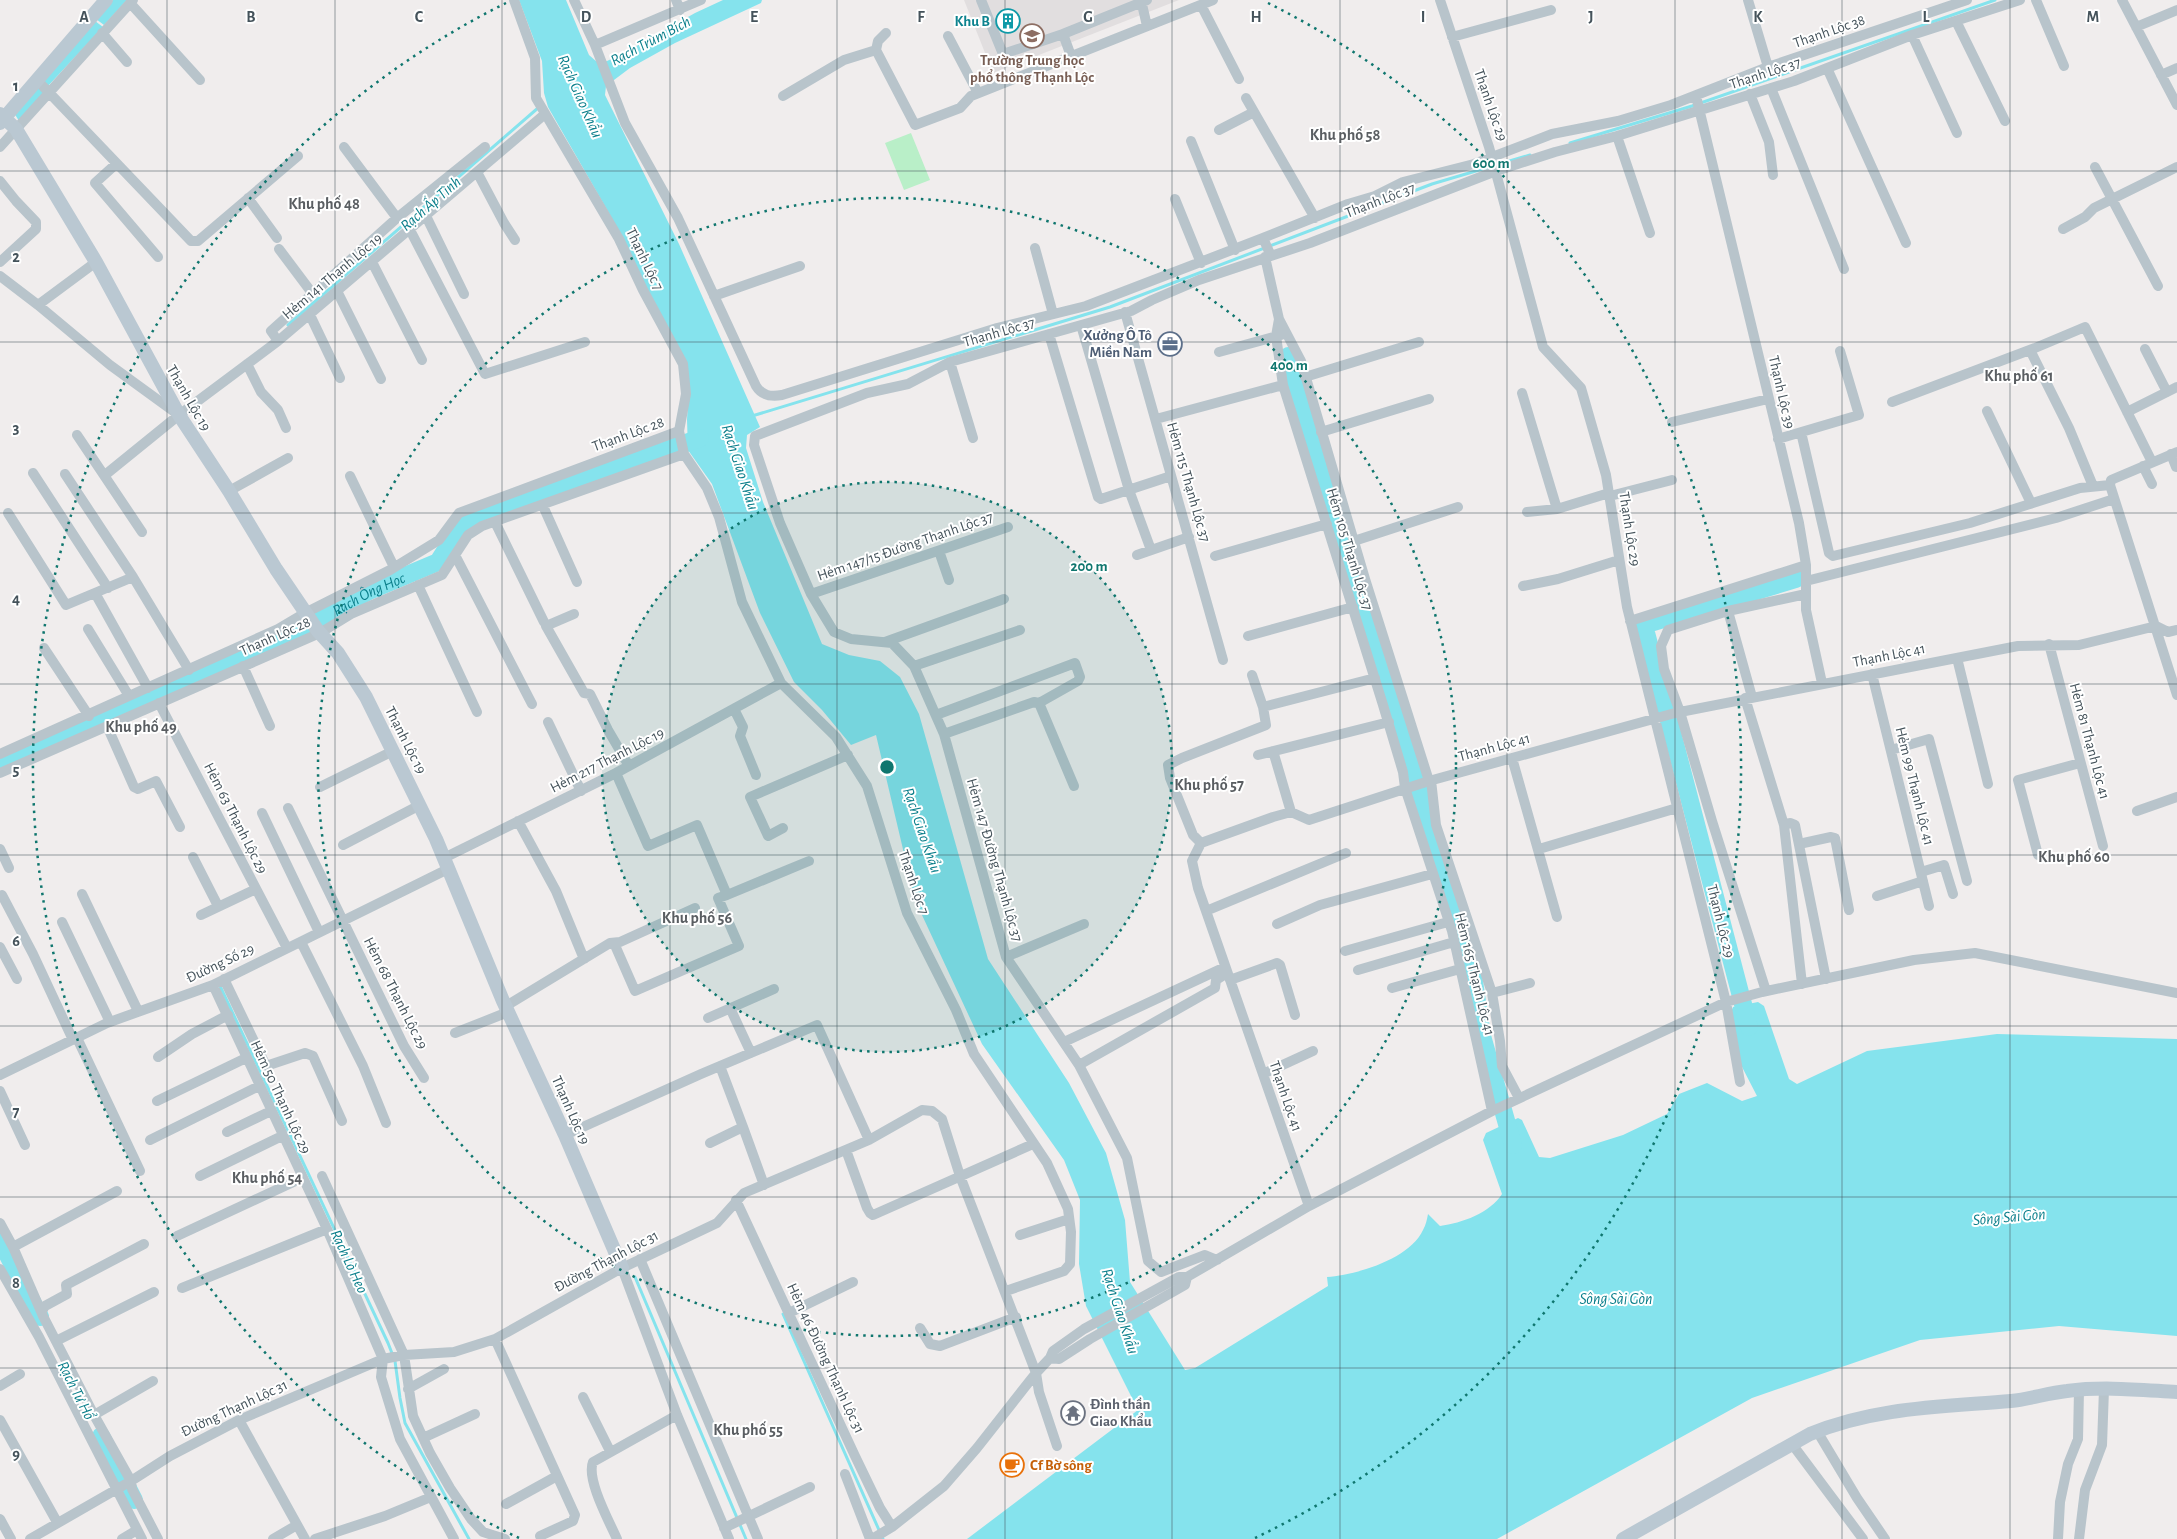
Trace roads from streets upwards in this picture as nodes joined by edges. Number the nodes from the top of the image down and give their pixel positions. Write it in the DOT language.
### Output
graph roads {
  1 [pos="106,0"];
  2 [pos="514,0"];
  3 [pos="574,0"];
  4 [pos="701,0"];
  5 [pos="981,0"];
  6 [pos="1213,0"];
  7 [pos="1440,0"];
  8 [pos="1748,0"];
  9 [pos="1967,0"];
  10 [pos="2020,0"];
  11 [pos="2036,0"];
  12 [pos="2122,0"];
  13 [pos="132,1"];
  14 [pos="1143,1"];
  15 [pos="678,5"];
  16 [pos="1201,5"];
  17 [pos="1551,10"];
  18 [pos="2177,10"];
  19 [pos="91,16"];
  20 [pos="1956,21"];
  21 [pos="1148,26"];
  22 [pos="2136,27"];
  23 [pos="104,31"];
  24 [pos="886,33"];
  25 [pos="1063,34"];
  26 [pos="1912,35"];
  27 [pos="948,36"];
  28 [pos="1452,37"];
  29 [pos="595,45"];
  30 [pos="878,54"];
  31 [pos="1071,56"];
  32 [pos="127,62"];
  33 [pos="2064,66"];
  34 [pos="1768,68"];
  35 [pos="1828,68"];
  36 [pos="2177,68"];
  37 [pos="2161,75"];
  38 [pos="1239,79"];
  39 [pos="36,80"];
  40 [pos="200,80"];
  41 [pos="1771,88"];
  42 [pos="49,93"];
  43 [pos="978,93"];
  44 [pos="1750,94"];
  45 [pos="783,96"];
  46 [pos="1696,96"];
  47 [pos="1246,98"];
  48 [pos="2177,105"];
  49 [pos="541,106"];
  50 [pos="1699,110"];
  51 [pos="1254,112"];
  52 [pos="1,118"];
  53 [pos="2005,121"];
  54 [pos="16,129"];
  55 [pos="1219,130"];
  56 [pos="1957,133"];
  57 [pos="1617,136"];
  58 [pos="1191,140"];
  59 [pos="485,146"];
  60 [pos="0,147"];
  61 [pos="344,147"];
  62 [pos="298,156"];
  63 [pos="116,164"];
  64 [pos="1494,164"];
  65 [pos="2095,167"];
  66 [pos="2177,167"];
  67 [pos="477,172"];
  68 [pos="1773,176"];
  69 [pos="0,181"];
  70 [pos="248,198"];
  71 [pos="1175,199"];
  72 [pos="2111,199"];
  73 [pos="426,216"];
  74 [pos="397,218"];
  75 [pos="1315,218"];
  76 [pos="2063,229"];
  77 [pos="410,230"];
  78 [pos="1650,233"];
  79 [pos="277,238"];
  80 [pos="515,240"];
  81 [pos="1264,240"];
  82 [pos="1906,243"];
  83 [pos="1035,248"];
  84 [pos="279,249"];
  85 [pos="1234,250"];
  86 [pos="1269,255"];
  87 [pos="158,258"];
  88 [pos="0,262"];
  89 [pos="96,262"];
  90 [pos="372,262"];
  91 [pos="1201,263"];
  92 [pos="800,266"];
  93 [pos="1844,269"];
  94 [pos="0,276"];
  95 [pos="2158,286"];
  96 [pos="337,291"];
  97 [pos="312,294"];
  98 [pos="464,294"];
  99 [pos="714,296"];
  100 [pos="38,305"];
  101 [pos="1125,312"];
  102 [pos="1053,314"];
  103 [pos="310,315"];
  104 [pos="1279,319"];
  105 [pos="1081,324"];
  106 [pos="1287,333"];
  107 [pos="1049,334"];
  108 [pos="1276,336"];
  109 [pos="278,341"];
  110 [pos="585,342"];
  111 [pos="1419,342"];
  112 [pos="2145,349"];
  113 [pos="2030,350"];
  114 [pos="1840,351"];
  115 [pos="1219,352"];
  116 [pos="422,360"];
  117 [pos="950,362"];
  118 [pos="247,364"];
  119 [pos="1305,377"];
  120 [pos="340,378"];
  121 [pos="381,379"];
  122 [pos="1283,385"];
  123 [pos="2177,387"];
  124 [pos="2167,392"];
  125 [pos="1522,393"];
  126 [pos="1429,399"];
  127 [pos="1768,399"];
  128 [pos="1892,402"];
  129 [pos="1987,411"];
  130 [pos="2127,412"];
  131 [pos="178,415"];
  132 [pos="1156,420"];
  133 [pos="1672,422"];
  134 [pos="286,428"];
  135 [pos="679,431"];
  136 [pos="1322,432"];
  137 [pos="1801,432"];
  138 [pos="77,435"];
  139 [pos="756,436"];
  140 [pos="973,438"];
  141 [pos="1778,439"];
  142 [pos="2174,453"];
  143 [pos="684,454"];
  144 [pos="288,458"];
  145 [pos="2148,464"];
  146 [pos="2176,468"];
  147 [pos="33,473"];
  148 [pos="66,474"];
  149 [pos="105,475"];
  150 [pos="350,476"];
  151 [pos="1171,476"];
  152 [pos="1672,480"];
  153 [pos="2152,484"];
  154 [pos="2110,485"];
  155 [pos="2093,486"];
  156 [pos="1129,490"];
  157 [pos="229,491"];
  158 [pos="1609,494"];
  159 [pos="2114,499"];
  160 [pos="2032,503"];
  161 [pos="543,506"];
  162 [pos="1458,507"];
  163 [pos="1557,509"];
  164 [pos="1527,512"];
  165 [pos="8,513"];
  166 [pos="495,522"];
  167 [pos="1327,524"];
  168 [pos="1008,527"];
  169 [pos="142,532"];
  170 [pos="1189,537"];
  171 [pos="1354,541"];
  172 [pos="1151,550"];
  173 [pos="939,551"];
  174 [pos="454,555"];
  175 [pos="1137,555"];
  176 [pos="1215,556"];
  177 [pos="1620,560"];
  178 [pos="1806,565"];
  179 [pos="394,567"];
  180 [pos="133,577"];
  181 [pos="949,580"];
  182 [pos="1806,580"];
  183 [pos="577,582"];
  184 [pos="418,585"];
  185 [pos="1523,586"];
  186 [pos="108,588"];
  187 [pos="94,593"];
  188 [pos="811,594"];
  189 [pos="1806,594"];
  190 [pos="1004,599"];
  191 [pos="1353,607"];
  192 [pos="1728,611"];
  193 [pos="574,614"];
  194 [pos="306,615"];
  195 [pos="1630,621"];
  196 [pos="544,622"];
  197 [pos="2156,626"];
  198 [pos="88,629"];
  199 [pos="1020,630"];
  200 [pos="2177,630"];
  201 [pos="319,632"];
  202 [pos="1248,636"];
  203 [pos="884,642"];
  204 [pos="2049,644"];
  205 [pos="44,648"];
  206 [pos="1957,658"];
  207 [pos="1223,660"];
  208 [pos="243,666"];
  209 [pos="914,666"];
  210 [pos="189,670"];
  211 [pos="1872,674"];
  212 [pos="1252,675"];
  213 [pos="1375,678"];
  214 [pos="781,683"];
  215 [pos="1822,683"];
  216 [pos="148,688"];
  217 [pos="2177,695"];
  218 [pos="129,696"];
  219 [pos="1748,697"];
  220 [pos="159,702"];
  221 [pos="1039,703"];
  222 [pos="532,704"];
  223 [pos="1263,707"];
  224 [pos="735,711"];
  225 [pos="477,712"];
  226 [pos="1678,712"];
  227 [pos="936,715"];
  228 [pos="88,716"];
  229 [pos="1654,718"];
  230 [pos="548,722"];
  231 [pos="1388,722"];
  232 [pos="106,726"];
  233 [pos="270,726"];
  234 [pos="944,734"];
  235 [pos="1891,750"];
  236 [pos="393,751"];
  237 [pos="1273,751"];
  238 [pos="0,754"];
  239 [pos="848,755"];
  240 [pos="1258,755"];
  241 [pos="1512,758"];
  242 [pos="2080,763"];
  243 [pos="629,766"];
  244 [pos="0,773"];
  245 [pos="616,774"];
  246 [pos="756,775"];
  247 [pos="1430,780"];
  248 [pos="1988,784"];
  249 [pos="1074,786"];
  250 [pos="320,787"];
  251 [pos="1407,787"];
  252 [pos="581,791"];
  253 [pos="2177,797"];
  254 [pos="420,805"];
  255 [pos="288,808"];
  256 [pos="1677,808"];
  257 [pos="2137,811"];
  258 [pos="1291,812"];
  259 [pos="262,813"];
  260 [pos="518,821"];
  261 [pos="1784,825"];
  262 [pos="180,827"];
  263 [pos="783,828"];
  264 [pos="1201,843"];
  265 [pos="1799,844"];
  266 [pos="343,845"];
  267 [pos="2103,846"];
  268 [pos="0,848"];
  269 [pos="1539,849"];
  270 [pos="1346,853"];
  271 [pos="2038,855"];
  272 [pos="193,856"];
  273 [pos="809,861"];
  274 [pos="446,863"];
  275 [pos="9,868"];
  276 [pos="1432,874"];
  277 [pos="1922,877"];
  278 [pos="1967,881"];
  279 [pos="256,889"];
  280 [pos="82,894"];
  281 [pos="1953,894"];
  282 [pos="2,895"];
  283 [pos="726,895"];
  284 [pos="1877,896"];
  285 [pos="218,906"];
  286 [pos="1929,906"];
  287 [pos="695,908"];
  288 [pos="1849,910"];
  289 [pos="1206,911"];
  290 [pos="201,915"];
  291 [pos="1557,918"];
  292 [pos="343,920"];
  293 [pos="62,922"];
  294 [pos="1448,922"];
  295 [pos="1084,924"];
  296 [pos="1277,924"];
  297 [pos="319,932"];
  298 [pos="301,942"];
  299 [pos="1454,942"];
  300 [pos="614,943"];
  301 [pos="0,947"];
  302 [pos="287,948"];
  303 [pos="1345,951"];
  304 [pos="1006,956"];
  305 [pos="584,959"];
  306 [pos="1460,969"];
  307 [pos="1358,970"];
  308 [pos="1228,973"];
  309 [pos="17,979"];
  310 [pos="224,979"];
  311 [pos="1826,979"];
  312 [pos="1530,982"];
  313 [pos="1802,984"];
  314 [pos="213,985"];
  315 [pos="1392,988"];
  316 [pos="774,989"];
  317 [pos="1764,992"];
  318 [pos="1492,993"];
  319 [pos="2177,993"];
  320 [pos="1726,1002"];
  321 [pos="730,1008"];
  322 [pos="507,1009"];
  323 [pos="138,1011"];
  324 [pos="228,1015"];
  325 [pos="1295,1015"];
  326 [pos="708,1018"];
  327 [pos="110,1022"];
  328 [pos="455,1033"];
  329 [pos="75,1039"];
  330 [pos="1064,1042"];
  331 [pos="1313,1052"];
  332 [pos="750,1053"];
  333 [pos="158,1057"];
  334 [pos="246,1058"];
  335 [pos="1079,1065"];
  336 [pos="720,1066"];
  337 [pos="1263,1074"];
  338 [pos="0,1075"];
  339 [pos="424,1078"];
  340 [pos="1740,1082"];
  341 [pos="259,1086"];
  342 [pos="0,1092"];
  343 [pos="1516,1099"];
  344 [pos="157,1101"];
  345 [pos="1492,1110"];
  346 [pos="271,1111"];
  347 [pos="342,1121"];
  348 [pos="386,1123"];
  349 [pos="743,1127"];
  350 [pos="227,1132"];
  351 [pos="565,1135"];
  352 [pos="282,1136"];
  353 [pos="150,1140"];
  354 [pos="869,1140"];
  355 [pos="710,1143"];
  356 [pos="26,1144"];
  357 [pos="1033,1144"];
  358 [pos="846,1150"];
  359 [pos="140,1171"];
  360 [pos="200,1176"];
  361 [pos="322,1176"];
  362 [pos="960,1176"];
  363 [pos="302,1178"];
  364 [pos="764,1185"];
  365 [pos="117,1191"];
  366 [pos="736,1200"];
  367 [pos="1309,1206"];
  368 [pos="1069,1218"];
  369 [pos="0,1223"];
  370 [pos="327,1229"];
  371 [pos="1020,1235"];
  372 [pos="177,1236"];
  373 [pos="144,1244"];
  374 [pos="13,1247"];
  375 [pos="640,1259"];
  376 [pos="1217,1260"];
  377 [pos="0,1268"];
  378 [pos="622,1268"];
  379 [pos="1187,1277"];
  380 [pos="853,1282"];
  381 [pos="182,1288"];
  382 [pos="1006,1291"];
  383 [pos="154,1292"];
  384 [pos="42,1310"];
  385 [pos="789,1313"];
  386 [pos="1016,1317"];
  387 [pos="920,1328"];
  388 [pos="495,1339"];
  389 [pos="56,1341"];
  390 [pos="402,1355"];
  391 [pos="1050,1358"];
  392 [pos="385,1359"];
  393 [pos="444,1369"];
  394 [pos="1036,1372"];
  395 [pos="20,1374"];
  396 [pos="153,1381"];
  397 [pos="0,1386"];
  398 [pos="408,1389"];
  399 [pos="2104,1389"];
  400 [pos="2079,1390"];
  401 [pos="2177,1392"];
  402 [pos="583,1397"];
  403 [pos="475,1414"];
  404 [pos="94,1415"];
  405 [pos="677,1415"];
  406 [pos="0,1420"];
  407 [pos="239,1420"];
  408 [pos="1817,1431"];
  409 [pos="423,1438"];
  410 [pos="1792,1444"];
  411 [pos="1057,1446"];
  412 [pos="610,1451"];
  413 [pos="845,1474"];
  414 [pos="558,1476"];
  415 [pos="130,1482"];
  416 [pos="810,1487"];
  417 [pos="117,1489"];
  418 [pos="432,1497"];
  419 [pos="506,1504"];
  420 [pos="746,1517"];
  421 [pos="0,1519"];
  422 [pos="57,1522"];
  423 [pos="297,1525"];
  424 [pos="728,1526"];
  425 [pos="889,1529"];
  426 [pos="139,1534"];
  427 [pos="540,1536"];
  428 [pos="872,1538"];
  429 [pos="1626,1538"];
  430 [pos="11,1539"];
  431 [pos="30,1539"];
  432 [pos="122,1539"];
  433 [pos="158,1539"];
  434 [pos="273,1539"];
  435 [pos="305,1539"];
  436 [pos="315,1539"];
  437 [pos="454,1539"];
  438 [pos="505,1539"];
  439 [pos="617,1539"];
  440 [pos="728,1539"];
  441 [pos="758,1539"];
  442 [pos="1863,1539"];
  443 [pos="1885,1539"];
  444 [pos="2058,1539"];
  445 [pos="2079,1539"];
  1 -- 19 [label="street"];
  2 -- 49 [label="street"];
  3 -- 29 [label="street"];
  4 -- 15 [label="street"];
  5 -- 25 [label="street"];
  6 -- 16 [label="street"];
  7 -- 28 [label="street, Thạnh Lộc 29"];
  8 -- 34 [label="street"];
  9 -- 34 [label="street, Thạnh Lộc 38"];
  10 -- 20 [label="street, Thạnh Lộc 37"];
  11 -- 33 [label="street"];
  12 -- 22 [label="street"];
  13 -- 23 [label="street"];
  13 -- 40 [label="street"];
  14 -- 21 [label="street"];
  14 -- 25 [label="street"];
  15 -- 29 [label="street"];
  16 -- 21 [label="street"];
  16 -- 38 [label="street"];
  17 -- 28 [label="street"];
  18 -- 22 [label="street"];
  19 -- 23 [label="street"];
  19 -- 39 [label="street"];
  20 -- 26 [label="street, Thạnh Lộc 37"];
  20 -- 53 [label="street"];
  21 -- 31 [label="street"];
  22 -- 37 [label="street"];
  23 -- 32 [label="street"];
  23 -- 42 [label="street"];
  24 -- 30 [label="street"];
  25 -- 31 [label="street"];
  26 -- 35 [label="street, Thạnh Lộc 37"];
  26 -- 56 [label="street"];
  27 -- 43 [label="street"];
  28 -- 64 [label="street, Thạnh Lộc 29"];
  29 -- 99 [label="street"];
  30 -- 43 [label="street"];
  30 -- 45 [label="street"];
  31 -- 43 [label="street"];
  34 -- 46 [label="street, Thạnh Lộc 38"];
  35 -- 41 [label="street, Thạnh Lộc 37"];
  35 -- 82 [label="street"];
  36 -- 37 [label="street"];
  37 -- 48 [label="street"];
  39 -- 42 [label="street"];
  39 -- 52 [label="street"];
  41 -- 44 [label="street, Thạnh Lộc 37"];
  41 -- 93 [label="street"];
  42 -- 54 [label="street"];
  42 -- 63 [label="street"];
  44 -- 50 [label="street, Thạnh Lộc 37"];
  44 -- 68 [label="street"];
  46 -- 50 [label="street, Thạnh Lộc 39"];
  46 -- 64 [label="street, Thạnh Lộc 38"];
  47 -- 51 [label="street"];
  49 -- 67 [label="street, Hẻm 141 Thạnh Lộc 19"];
  49 -- 135 [label="street, Thạnh Lộc 7"];
  50 -- 57 [label="street, Thạnh Lộc 37"];
  50 -- 127 [label="street, Thạnh Lộc 39"];
  51 -- 55 [label="street"];
  51 -- 75 [label="street"];
  52 -- 54 [label="street, Thạnh Lộc 19"];
  54 -- 60 [label="street"];
  54 -- 89 [label="street, Thạnh Lộc 19"];
  57 -- 64 [label="street, Thạnh Lộc 37"];
  57 -- 78 [label="street"];
  58 -- 85 [label="street"];
  59 -- 74 [label="street"];
  61 -- 74 [label="street"];
  62 -- 70 [label="street"];
  63 -- 70 [label="street"];
  63 -- 87 [label="street"];
  64 -- 75 [label="street"];
  64 -- 86 [label="street, Thạnh Lộc 37"];
  64 -- 158 [label="street, Thạnh Lộc 29"];
  65 -- 72 [label="street"];
  66 -- 72 [label="street"];
  67 -- 73 [label="street, Hẻm 141 Thạnh Lộc 19"];
  67 -- 80 [label="street"];
  69 -- 88 [label="street"];
  70 -- 79 [label="street"];
  71 -- 91 [label="street"];
  72 -- 76 [label="street"];
  72 -- 95 [label="street"];
  73 -- 77 [label="street, Hẻm 141 Thạnh Lộc 19"];
  73 -- 98 [label="street"];
  74 -- 97 [label="street"];
  75 -- 81 [label="street"];
  77 -- 90 [label="street, Hẻm 141 Thạnh Lộc 19"];
  77 -- 110 [label="street"];
  81 -- 85 [label="street"];
  81 -- 86 [label="street"];
  83 -- 102 [label="street"];
  84 -- 97 [label="street"];
  85 -- 91 [label="street"];
  86 -- 101 [label="street, Thạnh Lộc 37"];
  86 -- 104 [label="street"];
  89 -- 100 [label="street"];
  89 -- 131 [label="street, Thạnh Lộc 19"];
  90 -- 96 [label="street, Hẻm 141 Thạnh Lộc 19"];
  90 -- 116 [label="street"];
  91 -- 102 [label="street"];
  92 -- 99 [label="street"];
  94 -- 100 [label="street"];
  96 -- 103 [label="street, Hẻm 141 Thạnh Lộc 19"];
  96 -- 121 [label="street"];
  97 -- 109 [label="street"];
  99 -- 102 [label="street"];
  100 -- 131 [label="street"];
  101 -- 105 [label="street, Thạnh Lộc 37"];
  101 -- 132 [label="street, Hẻm 115 Thạnh Lộc 37"];
  103 -- 109 [label="street, Hẻm 141 Thạnh Lộc 19"];
  103 -- 120 [label="street"];
  104 -- 106 [label="street"];
  104 -- 108 [label="street, Hẻm 105 Thạnh Lộc 37"];
  105 -- 107 [label="street, Thạnh Lộc 37"];
  105 -- 156 [label="street"];
  106 -- 108 [label="street"];
  106 -- 119 [label="street"];
  107 -- 117 [label="street, Thạnh Lộc 37"];
  107 -- 156 [label="street"];
  108 -- 115 [label="street"];
  108 -- 122 [label="street, Hẻm 105 Thạnh Lộc 37"];
  109 -- 118 [label="street, Hẻm 141 Thạnh Lộc 19"];
  111 -- 119 [label="street"];
  112 -- 124 [label="street"];
  113 -- 128 [label="street"];
  113 -- 130 [label="street"];
  113 -- 155 [label="street"];
  114 -- 137 [label="street"];
  117 -- 139 [label="street, Thạnh Lộc 37"];
  117 -- 140 [label="street"];
  118 -- 131 [label="street, Hẻm 141 Thạnh Lộc 19"];
  118 -- 134 [label="street"];
  119 -- 136 [label="street"];
  122 -- 132 [label="street"];
  122 -- 167 [label="street, Hẻm 105 Thạnh Lộc 37"];
  123 -- 124 [label="street"];
  124 -- 130 [label="street"];
  125 -- 163 [label="street"];
  126 -- 136 [label="street"];
  127 -- 133 [label="street"];
  127 -- 141 [label="street, Thạnh Lộc 39"];
  129 -- 160 [label="street"];
  130 -- 145 [label="street"];
  131 -- 149 [label="street, Hẻm 141 Thạnh Lộc 19"];
  131 -- 157 [label="street, Thạnh Lộc 19"];
  132 -- 151 [label="street, Hẻm 115 Thạnh Lộc 37"];
  135 -- 143 [label="street"];
  135 -- 179 [label="street, Thạnh Lộc 28"];
  136 -- 171 [label="street"];
  137 -- 141 [label="street"];
  137 -- 160 [label="street"];
  138 -- 149 [label="street"];
  139 -- 188 [label="street, Hẻm 147 Đường Thạnh Lộc 37"];
  141 -- 178 [label="street, Thạnh Lộc 39"];
  142 -- 145 [label="street"];
  142 -- 146 [label="street"];
  143 -- 161 [label="street, Thạnh Lộc 28"];
  143 -- 214 [label="street, Thạnh Lộc 7"];
  144 -- 157 [label="street"];
  145 -- 153 [label="street"];
  145 -- 154 [label="street"];
  147 -- 186 [label="street"];
  148 -- 180 [label="street"];
  149 -- 169 [label="street"];
  150 -- 179 [label="street"];
  151 -- 156 [label="street"];
  151 -- 170 [label="street, Hẻm 115 Thạnh Lộc 37"];
  152 -- 158 [label="street"];
  154 -- 155 [label="street"];
  154 -- 159 [label="street"];
  155 -- 160 [label="street"];
  156 -- 172 [label="street"];
  157 -- 194 [label="street, Thạnh Lộc 19"];
  158 -- 163 [label="street"];
  158 -- 177 [label="street, Thạnh Lộc 29"];
  159 -- 182 [label="street"];
  159 -- 197 [label="street"];
  161 -- 166 [label="street, Thạnh Lộc 28"];
  161 -- 183 [label="street"];
  162 -- 171 [label="street"];
  163 -- 164 [label="street"];
  165 -- 187 [label="street"];
  166 -- 174 [label="street, Thạnh Lộc 28"];
  166 -- 196 [label="street"];
  167 -- 176 [label="street"];
  167 -- 191 [label="street, Hẻm 105 Thạnh Lộc 37"];
  168 -- 173 [label="street, Hẻm 147/15 Đường Thạnh Lộc 37"];
  170 -- 172 [label="street"];
  170 -- 207 [label="street, Hẻm 115 Thạnh Lộc 37"];
  171 -- 247 [label="street"];
  172 -- 175 [label="street"];
  173 -- 181 [label="street"];
  173 -- 188 [label="street, Hẻm 147/15 Đường Thạnh Lộc 37"];
  174 -- 184 [label="street, Thạnh Lộc 28"];
  174 -- 222 [label="street"];
  177 -- 185 [label="street"];
  177 -- 195 [label="street, Thạnh Lộc 29"];
  178 -- 182 [label="street, Thạnh Lộc 39"];
  178 -- 195 [label="street"];
  179 -- 194 [label="street, Thạnh Lộc 28"];
  180 -- 186 [label="street"];
  180 -- 210 [label="street"];
  182 -- 189 [label="street, Thạnh Lộc 39"];
  184 -- 201 [label="street, Thạnh Lộc 28"];
  184 -- 225 [label="street"];
  186 -- 187 [label="street"];
  187 -- 216 [label="street"];
  188 -- 203 [label="street, Hẻm 147 Đường Thạnh Lộc 37"];
  189 -- 192 [label="street"];
  189 -- 215 [label="street, Thạnh Lộc 39"];
  190 -- 203 [label="street"];
  191 -- 202 [label="street"];
  191 -- 213 [label="street, Hẻm 105 Thạnh Lộc 37"];
  192 -- 219 [label="street"];
  192 -- 226 [label="street"];
  193 -- 243 [label="street"];
  194 -- 201 [label="street, Thạnh Lộc 19"];
  194 -- 210 [label="street, Thạnh Lộc 28"];
  195 -- 229 [label="street, Thạnh Lộc 29"];
  197 -- 200 [label="street, Thạnh Lộc 41"];
  197 -- 204 [label="street, Thạnh Lộc 41"];
  197 -- 217 [label="street"];
  198 -- 218 [label="street"];
  199 -- 209 [label="street"];
  201 -- 208 [label="street, Thạnh Lộc 28"];
  201 -- 236 [label="street, Thạnh Lộc 19"];
  203 -- 209 [label="street, Hẻm 147 Đường Thạnh Lộc 37"];
  204 -- 206 [label="street, Thạnh Lộc 41"];
  204 -- 242 [label="street, Hẻm 81 Thạnh Lộc 41"];
  205 -- 228 [label="street"];
  206 -- 211 [label="street, Thạnh Lộc 41"];
  206 -- 248 [label="street"];
  208 -- 220 [label="street, Thạnh Lộc 28"];
  208 -- 233 [label="street"];
  209 -- 227 [label="street, Hẻm 147 Đường Thạnh Lộc 37"];
  210 -- 216 [label="street, Thạnh Lộc 28"];
  211 -- 215 [label="street, Thạnh Lộc 41"];
  211 -- 235 [label="street, Hẻm 99 Thạnh Lộc 41"];
  212 -- 223 [label="street"];
  213 -- 223 [label="street"];
  213 -- 231 [label="street, Hẻm 105 Thạnh Lộc 37"];
  214 -- 224 [label="street, Hẻm 217 Thạnh Lộc 19"];
  214 -- 239 [label="street, Thạnh Lộc 7"];
  215 -- 219 [label="street, Thạnh Lộc 41"];
  216 -- 218 [label="street, Thạnh Lộc 28"];
  218 -- 228 [label="street, Thạnh Lộc 28"];
  219 -- 226 [label="street, Thạnh Lộc 41"];
  219 -- 261 [label="street"];
  220 -- 232 [label="street, Thạnh Lộc 28"];
  220 -- 279 [label="street, Hẻm 63 Thạnh Lộc 29"];
  221 -- 227 [label="street"];
  221 -- 234 [label="street"];
  221 -- 249 [label="street"];
  223 -- 264 [label="street"];
  224 -- 243 [label="street, Hẻm 217 Thạnh Lộc 19"];
  224 -- 246 [label="street"];
  226 -- 229 [label="street, Thạnh Lộc 41"];
  226 -- 317 [label="street"];
  227 -- 234 [label="street, Hẻm 147 Đường Thạnh Lộc 37"];
  228 -- 238 [label="street, Thạnh Lộc 28"];
  229 -- 241 [label="street, Thạnh Lộc 41"];
  229 -- 256 [label="street, Thạnh Lộc 29"];
  230 -- 252 [label="street"];
  231 -- 237 [label="street"];
  231 -- 251 [label="street, Hẻm 105 Thạnh Lộc 37"];
  232 -- 244 [label="street, Thạnh Lộc 28"];
  232 -- 262 [label="street"];
  234 -- 304 [label="street, Hẻm 147 Đường Thạnh Lộc 37"];
  235 -- 277 [label="street, Hẻm 99 Thạnh Lộc 41"];
  235 -- 278 [label="street"];
  236 -- 250 [label="street"];
  236 -- 254 [label="street, Thạnh Lộc 19"];
  237 -- 240 [label="street"];
  237 -- 258 [label="street"];
  239 -- 263 [label="street"];
  239 -- 357 [label="street, Thạnh Lộc 7"];
  241 -- 247 [label="street, Thạnh Lộc 41"];
  241 -- 269 [label="street"];
  242 -- 267 [label="street, Hẻm 81 Thạnh Lộc 41"];
  242 -- 271 [label="street"];
  243 -- 245 [label="street, Hẻm 217 Thạnh Lộc 19"];
  245 -- 252 [label="street, Hẻm 217 Thạnh Lộc 19"];
  245 -- 283 [label="street"];
  247 -- 251 [label="street, Thạnh Lộc 41"];
  247 -- 318 [label="street"];
  251 -- 258 [label="street, Thạnh Lộc 41"];
  251 -- 276 [label="street, Hẻm 165 Thạnh Lộc 41"];
  252 -- 260 [label="street, Hẻm 217 Thạnh Lộc 19"];
  253 -- 257 [label="street"];
  254 -- 266 [label="street"];
  254 -- 274 [label="street, Thạnh Lộc 19"];
  255 -- 292 [label="street, Hẻm 68 Thạnh Lộc 29"];
  256 -- 269 [label="street"];
  256 -- 320 [label="street, Thạnh Lộc 29"];
  258 -- 264 [label="street, Thạnh Lộc 41"];
  259 -- 297 [label="street"];
  260 -- 274 [label="street, Hẻm 217 Thạnh Lộc 19"];
  260 -- 305 [label="street"];
  261 -- 265 [label="street"];
  261 -- 313 [label="street"];
  264 -- 289 [label="street, Thạnh Lộc 41"];
  265 -- 288 [label="street"];
  265 -- 311 [label="street"];
  268 -- 275 [label="street"];
  269 -- 291 [label="street"];
  270 -- 289 [label="street"];
  272 -- 285 [label="street"];
  273 -- 283 [label="street"];
  274 -- 292 [label="street, Đường Số 29"];
  274 -- 322 [label="street, Thạnh Lộc 19"];
  276 -- 294 [label="street, Hẻm 165 Thạnh Lộc 41"];
  276 -- 296 [label="street"];
  277 -- 281 [label="street"];
  277 -- 284 [label="street"];
  277 -- 286 [label="street, Hẻm 99 Thạnh Lộc 41"];
  279 -- 285 [label="street"];
  279 -- 302 [label="street, Hẻm 63 Thạnh Lộc 29"];
  280 -- 323 [label="street"];
  282 -- 329 [label="street"];
  283 -- 300 [label="street"];
  285 -- 290 [label="street"];
  287 -- 300 [label="street"];
  289 -- 308 [label="street, Thạnh Lộc 41"];
  292 -- 297 [label="street, Đường Số 29"];
  292 -- 339 [label="street, Hẻm 68 Thạnh Lộc 29"];
  293 -- 327 [label="street"];
  294 -- 299 [label="street, Hẻm 165 Thạnh Lộc 41"];
  294 -- 303 [label="street"];
  295 -- 304 [label="street"];
  297 -- 298 [label="street, Đường Số 29"];
  298 -- 302 [label="street, Đường Số 29"];
  298 -- 348 [label="street"];
  299 -- 306 [label="street, Hẻm 165 Thạnh Lộc 41"];
  299 -- 307 [label="street"];
  300 -- 305 [label="street"];
  301 -- 309 [label="street"];
  302 -- 310 [label="street, Đường Số 29"];
  304 -- 330 [label="street, Hẻm 147 Đường Thạnh Lộc 37"];
  305 -- 322 [label="street"];
  306 -- 315 [label="street"];
  306 -- 345 [label="street, Hẻm 165 Thạnh Lộc 41"];
  308 -- 325 [label="street"];
  308 -- 330 [label="street"];
  308 -- 335 [label="street"];
  308 -- 337 [label="street, Thạnh Lộc 41"];
  310 -- 314 [label="street, Đường Số 29"];
  310 -- 347 [label="street"];
  311 -- 313 [label="street"];
  311 -- 319 [label="street"];
  312 -- 318 [label="street"];
  313 -- 317 [label="street"];
  314 -- 323 [label="street, Đường Số 29"];
  314 -- 324 [label="street, Hẻm 50 Thạnh Lộc 29"];
  316 -- 321 [label="street"];
  317 -- 320 [label="street"];
  318 -- 343 [label="street"];
  320 -- 340 [label="street, Thạnh Lộc 29"];
  320 -- 343 [label="street"];
  321 -- 326 [label="street"];
  321 -- 332 [label="street"];
  322 -- 328 [label="street"];
  322 -- 351 [label="street, Thạnh Lộc 19"];
  323 -- 327 [label="street, Đường Số 29"];
  324 -- 333 [label="street"];
  324 -- 334 [label="street, Hẻm 50 Thạnh Lộc 29"];
  327 -- 329 [label="street, Đường Số 29"];
  329 -- 338 [label="street, Đường Số 29"];
  329 -- 359 [label="street"];
  330 -- 335 [label="street, Hẻm 147 Đường Thạnh Lộc 37"];
  331 -- 337 [label="street"];
  332 -- 336 [label="street"];
  332 -- 354 [label="street"];
  334 -- 341 [label="street, Hẻm 50 Thạnh Lộc 29"];
  334 -- 344 [label="street"];
  335 -- 376 [label="street, Hẻm 147 Đường Thạnh Lộc 37"];
  336 -- 349 [label="street"];
  336 -- 351 [label="street"];
  337 -- 367 [label="street, Thạnh Lộc 41"];
  341 -- 346 [label="street, Hẻm 50 Thạnh Lộc 29"];
  341 -- 353 [label="street"];
  342 -- 356 [label="street"];
  343 -- 345 [label="street"];
  345 -- 367 [label="street"];
  346 -- 350 [label="street"];
  346 -- 352 [label="street, Hẻm 50 Thạnh Lộc 29"];
  349 -- 355 [label="street"];
  349 -- 364 [label="street"];
  351 -- 378 [label="street, Thạnh Lộc 19"];
  352 -- 360 [label="street"];
  352 -- 363 [label="street, Hẻm 50 Thạnh Lộc 29"];
  354 -- 358 [label="street, Đường Thạnh Lộc 31"];
  354 -- 362 [label="street, Đường Thạnh Lộc 31"];
  357 -- 362 [label="street"];
  357 -- 368 [label="street, Thạnh Lộc 7"];
  358 -- 362 [label="street"];
  358 -- 364 [label="street, Đường Thạnh Lộc 31"];
  361 -- 390 [label="street"];
  362 -- 382 [label="street, Đường Thạnh Lộc 31"];
  363 -- 370 [label="street, Hẻm 50 Thạnh Lộc 29"];
  363 -- 372 [label="street"];
  364 -- 366 [label="street, Đường Thạnh Lộc 31"];
  365 -- 374 [label="street"];
  366 -- 375 [label="street, Đường Thạnh Lộc 31"];
  366 -- 385 [label="street, Hẻm 46 Đường Thạnh Lộc 31"];
  367 -- 376 [label="street"];
  368 -- 371 [label="street"];
  368 -- 382 [label="street, Thạnh Lộc 7"];
  369 -- 374 [label="street"];
  370 -- 381 [label="street"];
  370 -- 392 [label="street, Hẻm 50 Thạnh Lộc 29"];
  373 -- 384 [label="street"];
  374 -- 384 [label="street"];
  375 -- 378 [label="street, Đường Thạnh Lộc 31"];
  375 -- 420 [label="street"];
  376 -- 379 [label="street"];
  377 -- 417 [label="street"];
  378 -- 388 [label="street, Đường Thạnh Lộc 31"];
  378 -- 405 [label="street"];
  379 -- 391 [label="street"];
  379 -- 391 [label="street"];
  380 -- 385 [label="street"];
  382 -- 386 [label="street, Đường Thạnh Lộc 31"];
  383 -- 389 [label="street"];
  384 -- 389 [label="street"];
  385 -- 425 [label="street, Hẻm 46 Đường Thạnh Lộc 31"];
  386 -- 387 [label="street"];
  386 -- 394 [label="street, Đường Thạnh Lộc 31"];
  388 -- 390 [label="street, Đường Thạnh Lộc 31"];
  388 -- 414 [label="street"];
  389 -- 404 [label="street"];
  390 -- 392 [label="street, Đường Thạnh Lộc 31"];
  390 -- 398 [label="street"];
  391 -- 394 [label="street"];
  392 -- 407 [label="street, Đường Thạnh Lộc 31"];
  392 -- 418 [label="street"];
  393 -- 398 [label="street"];
  394 -- 411 [label="street, Đường Thạnh Lộc 31"];
  394 -- 425 [label="street"];
  395 -- 397 [label="street"];
  396 -- 404 [label="street"];
  398 -- 409 [label="street"];
  399 -- 400 [label="street"];
  399 -- 401 [label="street"];
  399 -- 445 [label="street"];
  400 -- 408 [label="street"];
  400 -- 444 [label="street"];
  402 -- 412 [label="street"];
  403 -- 409 [label="street"];
  404 -- 415 [label="street"];
  405 -- 412 [label="street"];
  405 -- 424 [label="street"];
  406 -- 422 [label="street"];
  407 -- 415 [label="street, Đường Thạnh Lộc 31"];
  407 -- 423 [label="street"];
  408 -- 410 [label="street"];
  408 -- 443 [label="street"];
  409 -- 438 [label="street"];
  410 -- 429 [label="street"];
  410 -- 442 [label="street"];
  412 -- 439 [label="street"];
  413 -- 428 [label="street"];
  414 -- 419 [label="street"];
  414 -- 427 [label="street"];
  415 -- 417 [label="street, Đường Thạnh Lộc 31"];
  415 -- 433 [label="street"];
  416 -- 420 [label="street"];
  417 -- 422 [label="street, Đường Thạnh Lộc 31"];
  417 -- 426 [label="street"];
  418 -- 436 [label="street"];
  418 -- 437 [label="street"];
  420 -- 424 [label="street"];
  420 -- 441 [label="street"];
  421 -- 430 [label="street"];
  422 -- 431 [label="street, Đường Thạnh Lộc 31"];
  423 -- 434 [label="street"];
  423 -- 435 [label="street"];
  424 -- 440 [label="street"];
  425 -- 428 [label="street"];
  426 -- 432 [label="street"];
}
